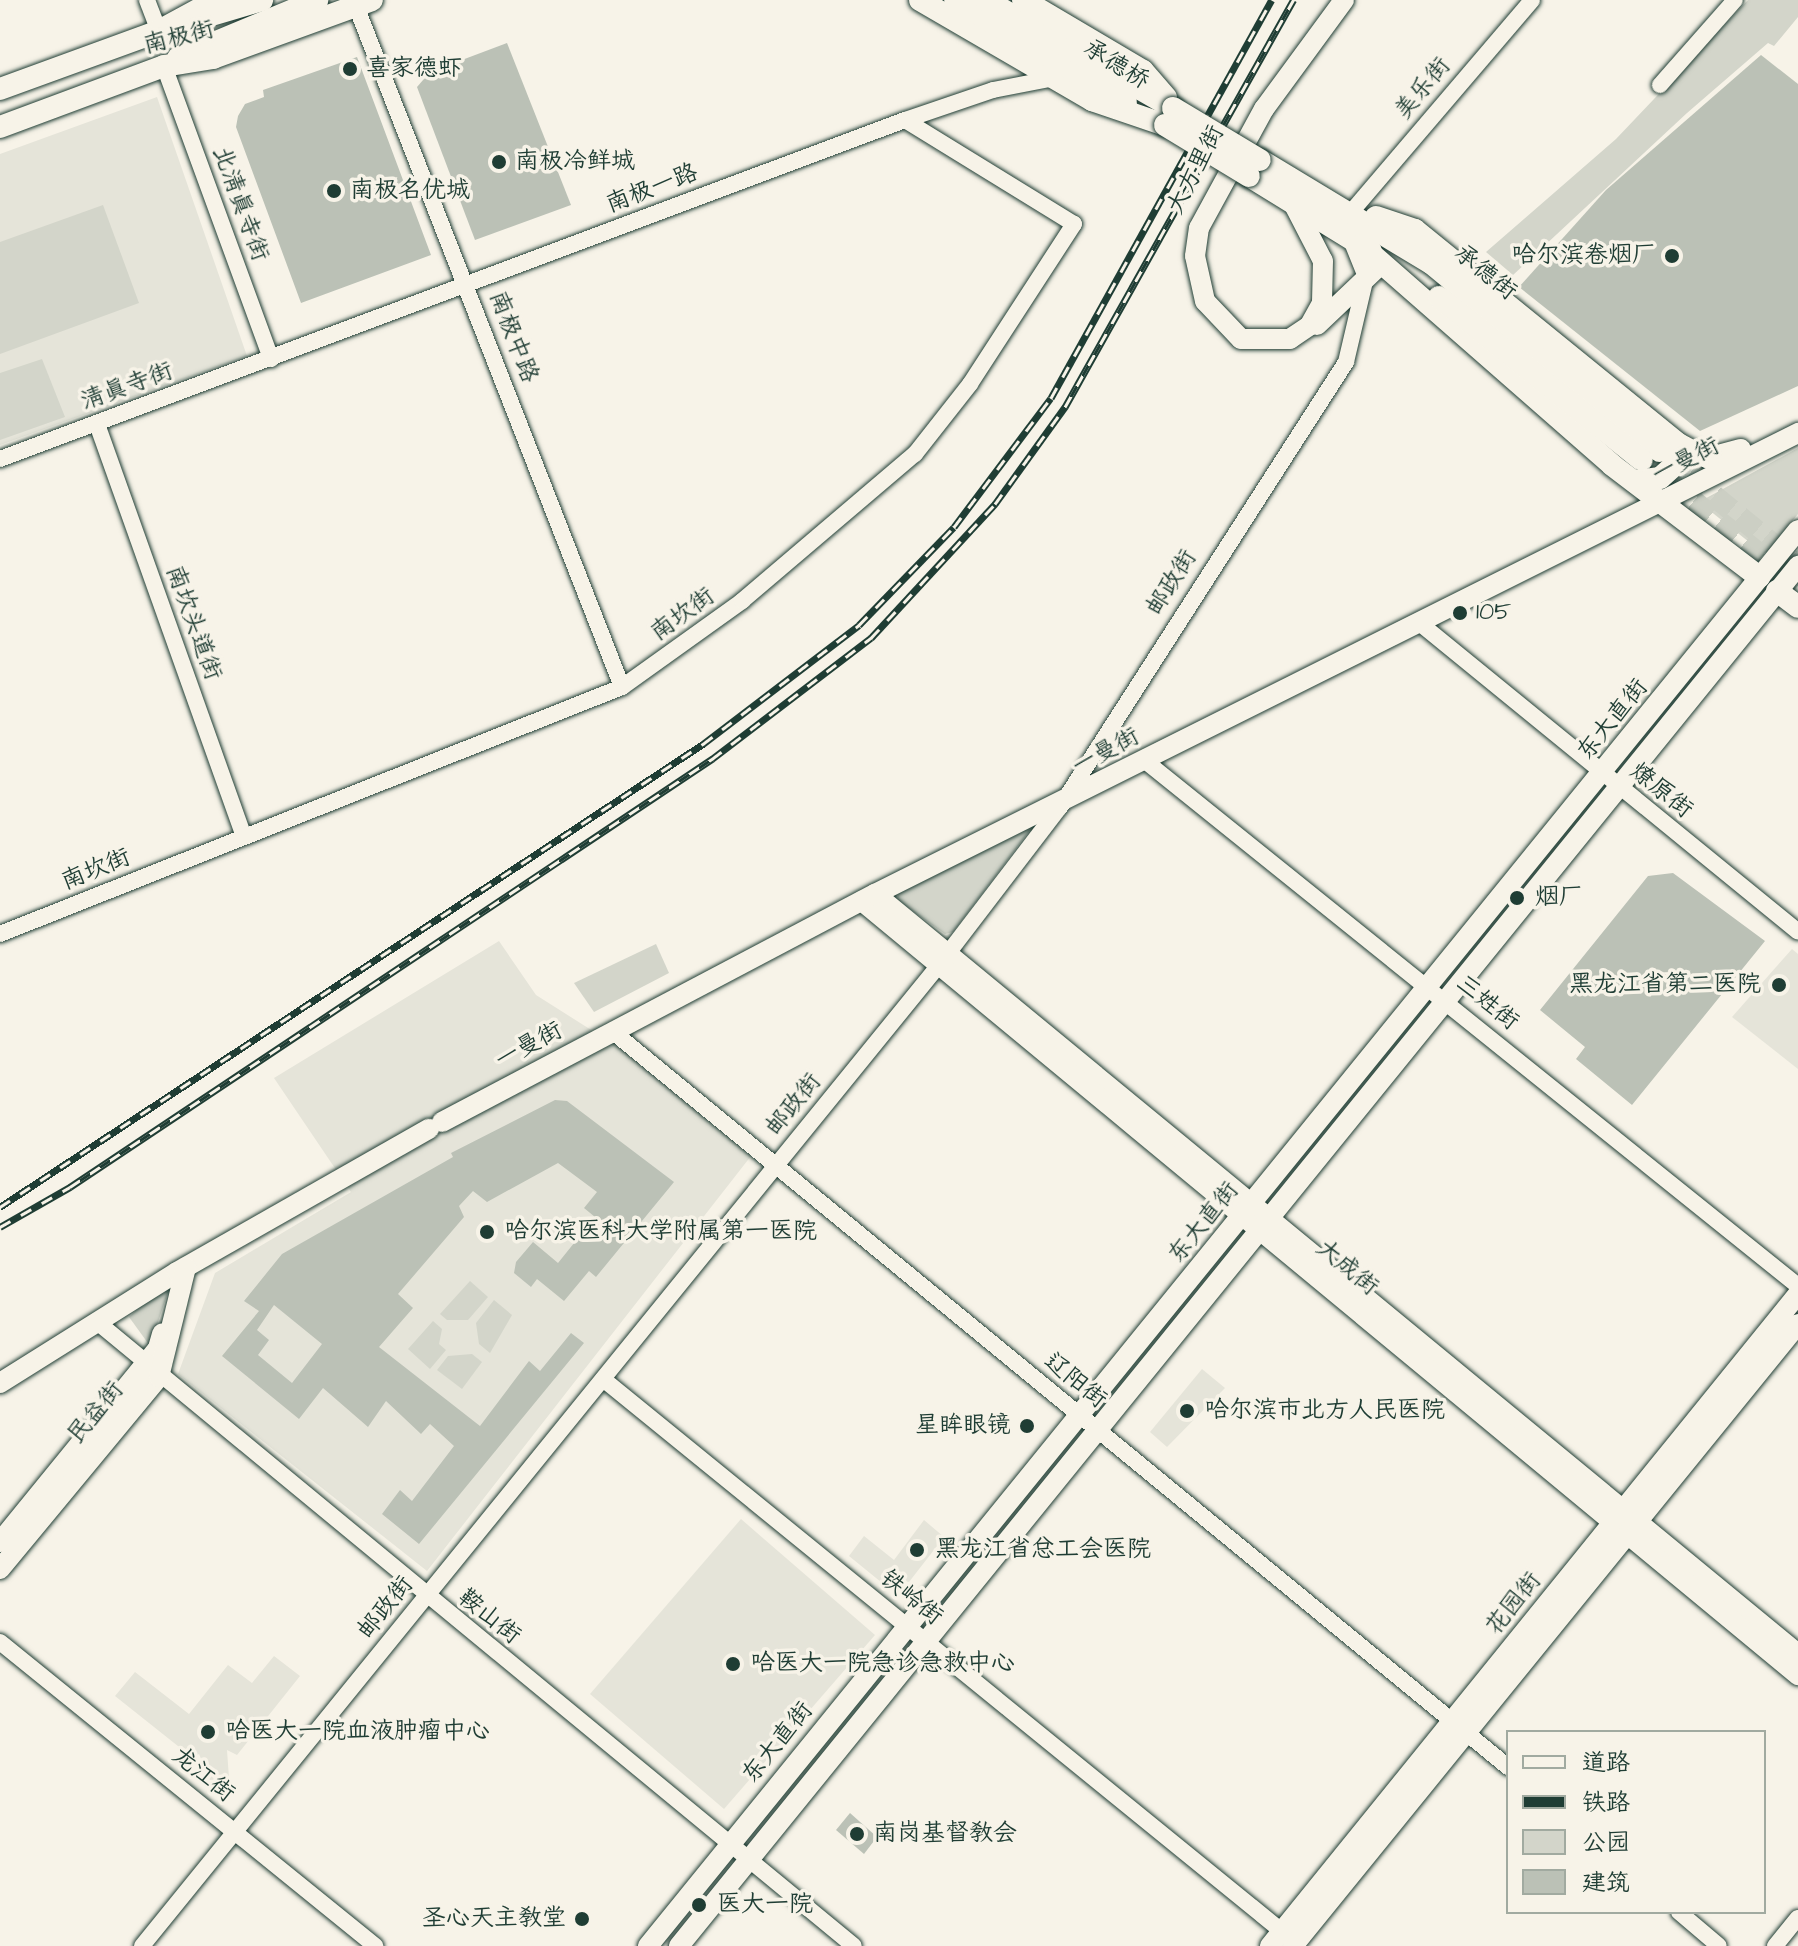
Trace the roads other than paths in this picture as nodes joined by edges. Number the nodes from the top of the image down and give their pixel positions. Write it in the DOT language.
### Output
graph roads {
  1 [pos="147,0"];
  2 [pos="216,0"];
  3 [pos="317,0"];
  4 [pos="920,0"];
  5 [pos="955,0"];
  6 [pos="986,0"];
  7 [pos="1023,0"];
  8 [pos="1336,0"];
  9 [pos="1344,0"];
  10 [pos="1532,0"];
  11 [pos="1735,0"];
  12 [pos="364,3"];
  13 [pos="258,8"];
  14 [pos="159,31"];
  15 [pos="164,66"];
  16 [pos="1055,78"];
  17 [pos="1660,85"];
  18 [pos="0,89"];
  19 [pos="1169,116"];
  20 [pos="905,120"];
  21 [pos="0,127"];
  22 [pos="1255,168"];
  23 [pos="1292,201"];
  24 [pos="1352,211"];
  25 [pos="1352,240"];
  26 [pos="1372,271"];
  27 [pos="467,284"];
  28 [pos="271,359"];
  29 [pos="1798,419"];
  30 [pos="97,424"];
  31 [pos="1798,433"];
  32 [pos="1653,458"];
  33 [pos="0,459"];
  34 [pos="1663,502"];
  35 [pos="1798,530"];
  36 [pos="1798,566"];
  37 [pos="1768,584"];
  38 [pos="1798,607"];
  39 [pos="1422,625"];
  40 [pos="622,687"];
  41 [pos="1144,760"];
  42 [pos="1602,775"];
  43 [pos="1619,789"];
  44 [pos="1060,807"];
  45 [pos="244,837"];
  46 [pos="868,898"];
  47 [pos="1798,932"];
  48 [pos="0,934"];
  49 [pos="943,959"];
  50 [pos="1430,987"];
  51 [pos="1447,1001"];
  52 [pos="612,1031"];
  53 [pos="774,1168"];
  54 [pos="1248,1210"];
  55 [pos="1266,1225"];
  56 [pos="182,1270"];
  57 [pos="1798,1286"];
  58 [pos="1798,1294"];
  59 [pos="96,1321"];
  60 [pos="1798,1324"];
  61 [pos="152,1371"];
  62 [pos="603,1379"];
  63 [pos="0,1383"];
  64 [pos="1080,1415"];
  65 [pos="1098,1430"];
  66 [pos="1625,1522"];
  67 [pos="0,1542"];
  68 [pos="0,1569"];
  69 [pos="426,1596"];
  70 [pos="907,1626"];
  71 [pos="925,1641"];
  72 [pos="0,1642"];
  73 [pos="1798,1654"];
  74 [pos="1798,1675"];
  75 [pos="1460,1726"];
  76 [pos="1506,1765"];
  77 [pos="234,1832"];
  78 [pos="729,1844"];
  79 [pos="749,1860"];
  80 [pos="1681,1914"];
  81 [pos="1798,1918"];
  82 [pos="1288,1942"];
  83 [pos="142,1946"];
  84 [pos="375,1946"];
  85 [pos="648,1946"];
  86 [pos="679,1946"];
  87 [pos="854,1946"];
  88 [pos="1719,1946"];
  89 [pos="1775,1946"];
  1 -- 14 [label="street"];
  2 -- 14 [label="highway, 南极街"];
  3 -- 13 [label="highway"];
  4 -- 16 [label="highway"];
  5 -- 19 [label="highway, 承德桥"];
  6 -- 19 [label="highway, 承德桥"];
  7 -- 19 [label="highway"];
  8 -- 26 [label="main road, 大方里街"];
  9 -- 23 [label="main road, 大方里街"];
  10 -- 24 [label="street, 美乐街"];
  11 -- 17 [label="street"];
  12 -- 15 [label="highway, 南极街"];
  12 -- 27 [label="street, 南极中路"];
  13 -- 14 [label="highway"];
  13 -- 15 [label="highway"];
  14 -- 18 [label="highway, 南极街"];
  15 -- 21 [label="highway, 南极街"];
  15 -- 28 [label="street, 北清真寺街"];
  16 -- 19 [label="highway"];
  16 -- 20 [label="street, 南极一路"];
  19 -- 22 [label="highway, 承德桥, bridge"];
  20 -- 27 [label="street, 南极一路"];
  20 -- 40 [label="street, 南坎街"];
  22 -- 23 [label="highway, 承德街"];
  22 -- 24 [label="highway, 承德街"];
  23 -- 25 [label="highway, 承德街"];
  24 -- 32 [label="highway, 承德街"];
  25 -- 26 [label="highway"];
  25 -- 32 [label="highway, 承德街"];
  26 -- 32 [label="highway"];
  26 -- 44 [label="street, 邮政街"];
  27 -- 28 [label="street, 南极一路"];
  27 -- 40 [label="street, 南极中路"];
  28 -- 30 [label="street, 清真寺街"];
  29 -- 32 [label="main road, 一曼街"];
  30 -- 33 [label="street, 清真寺街"];
  30 -- 45 [label="street, 南坎头道街"];
  31 -- 34 [label="main road, 一曼街"];
  32 -- 34 [label="highway"];
  34 -- 37 [label="highway"];
  34 -- 39 [label="main road, 一曼街"];
  35 -- 37 [label="main road, 东大直街"];
  36 -- 37 [label="main road, 东大直街"];
  37 -- 38 [label="highway"];
  37 -- 42 [label="main road, 东大直街"];
  37 -- 43 [label="main road, 东大直街"];
  39 -- 41 [label="main road, 一曼街"];
  39 -- 42 [label="street, 燎原街"];
  40 -- 45 [label="street, 南坎街"];
  41 -- 44 [label="main road, 一曼街"];
  41 -- 50 [label="street, 三姓街"];
  42 -- 43 [label="street, 燎原街"];
  42 -- 50 [label="main road, 东大直街"];
  43 -- 47 [label="street, 燎原街"];
  43 -- 51 [label="main road, 东大直街"];
  44 -- 46 [label="main road, 一曼街"];
  44 -- 49 [label="street, 邮政街"];
  45 -- 48 [label="street, 南坎街"];
  46 -- 49 [label="main road, 大成街"];
  46 -- 52 [label="main road, 一曼街"];
  49 -- 53 [label="street, 邮政街"];
  49 -- 54 [label="main road, 大成街"];
  50 -- 51 [label="street, 三姓街"];
  50 -- 54 [label="main road, 东大直街"];
  51 -- 55 [label="main road, 东大直街"];
  51 -- 57 [label="street, 三姓街"];
  52 -- 53 [label="street, 辽阳街"];
  52 -- 56 [label="main road, 一曼街"];
  53 -- 62 [label="street, 邮政街"];
  53 -- 64 [label="street, 辽阳街"];
  54 -- 55 [label="main road, 大成街"];
  54 -- 64 [label="main road, 东大直街"];
  55 -- 65 [label="main road, 东大直街"];
  55 -- 66 [label="main road, 大成街"];
  56 -- 59 [label="main road, 一曼街"];
  56 -- 61 [label="main road, 民益街"];
  58 -- 66 [label="main road, 花园街"];
  59 -- 61 [label="street, 鞍山街"];
  59 -- 63 [label="main road, 一曼街"];
  60 -- 66 [label="main road, 花园街"];
  61 -- 67 [label="main road, 民益街"];
  61 -- 68 [label="main road, 民益街"];
  61 -- 69 [label="street, 鞍山街"];
  62 -- 69 [label="street, 邮政街"];
  62 -- 70 [label="street, 铁岭街"];
  64 -- 65 [label="street, 辽阳街"];
  64 -- 70 [label="main road, 东大直街"];
  65 -- 71 [label="main road, 东大直街"];
  65 -- 75 [label="street, 辽阳街"];
  66 -- 73 [label="main road, 大成街"];
  66 -- 74 [label="main road, 大成街"];
  66 -- 75 [label="main road, 花园街"];
  69 -- 77 [label="street, 邮政街"];
  69 -- 78 [label="street, 鞍山街"];
  70 -- 71 [label="street, 铁岭街"];
  70 -- 78 [label="main road, 东大直街"];
  71 -- 79 [label="main road, 东大直街"];
  71 -- 82 [label="street, 铁岭街"];
  72 -- 77 [label="street, 龙江街"];
  75 -- 76 [label="street, 辽阳街"];
  75 -- 82 [label="main road, 花园街"];
  77 -- 83 [label="street, 邮政街"];
  77 -- 84 [label="street, 龙江街"];
  78 -- 79 [label="street, 鞍山街"];
  78 -- 85 [label="main road, 东大直街"];
  79 -- 86 [label="main road, 东大直街"];
  79 -- 87 [label="street, 鞍山街"];
  80 -- 88 [label="street"];
  81 -- 89 [label="street"];
}
